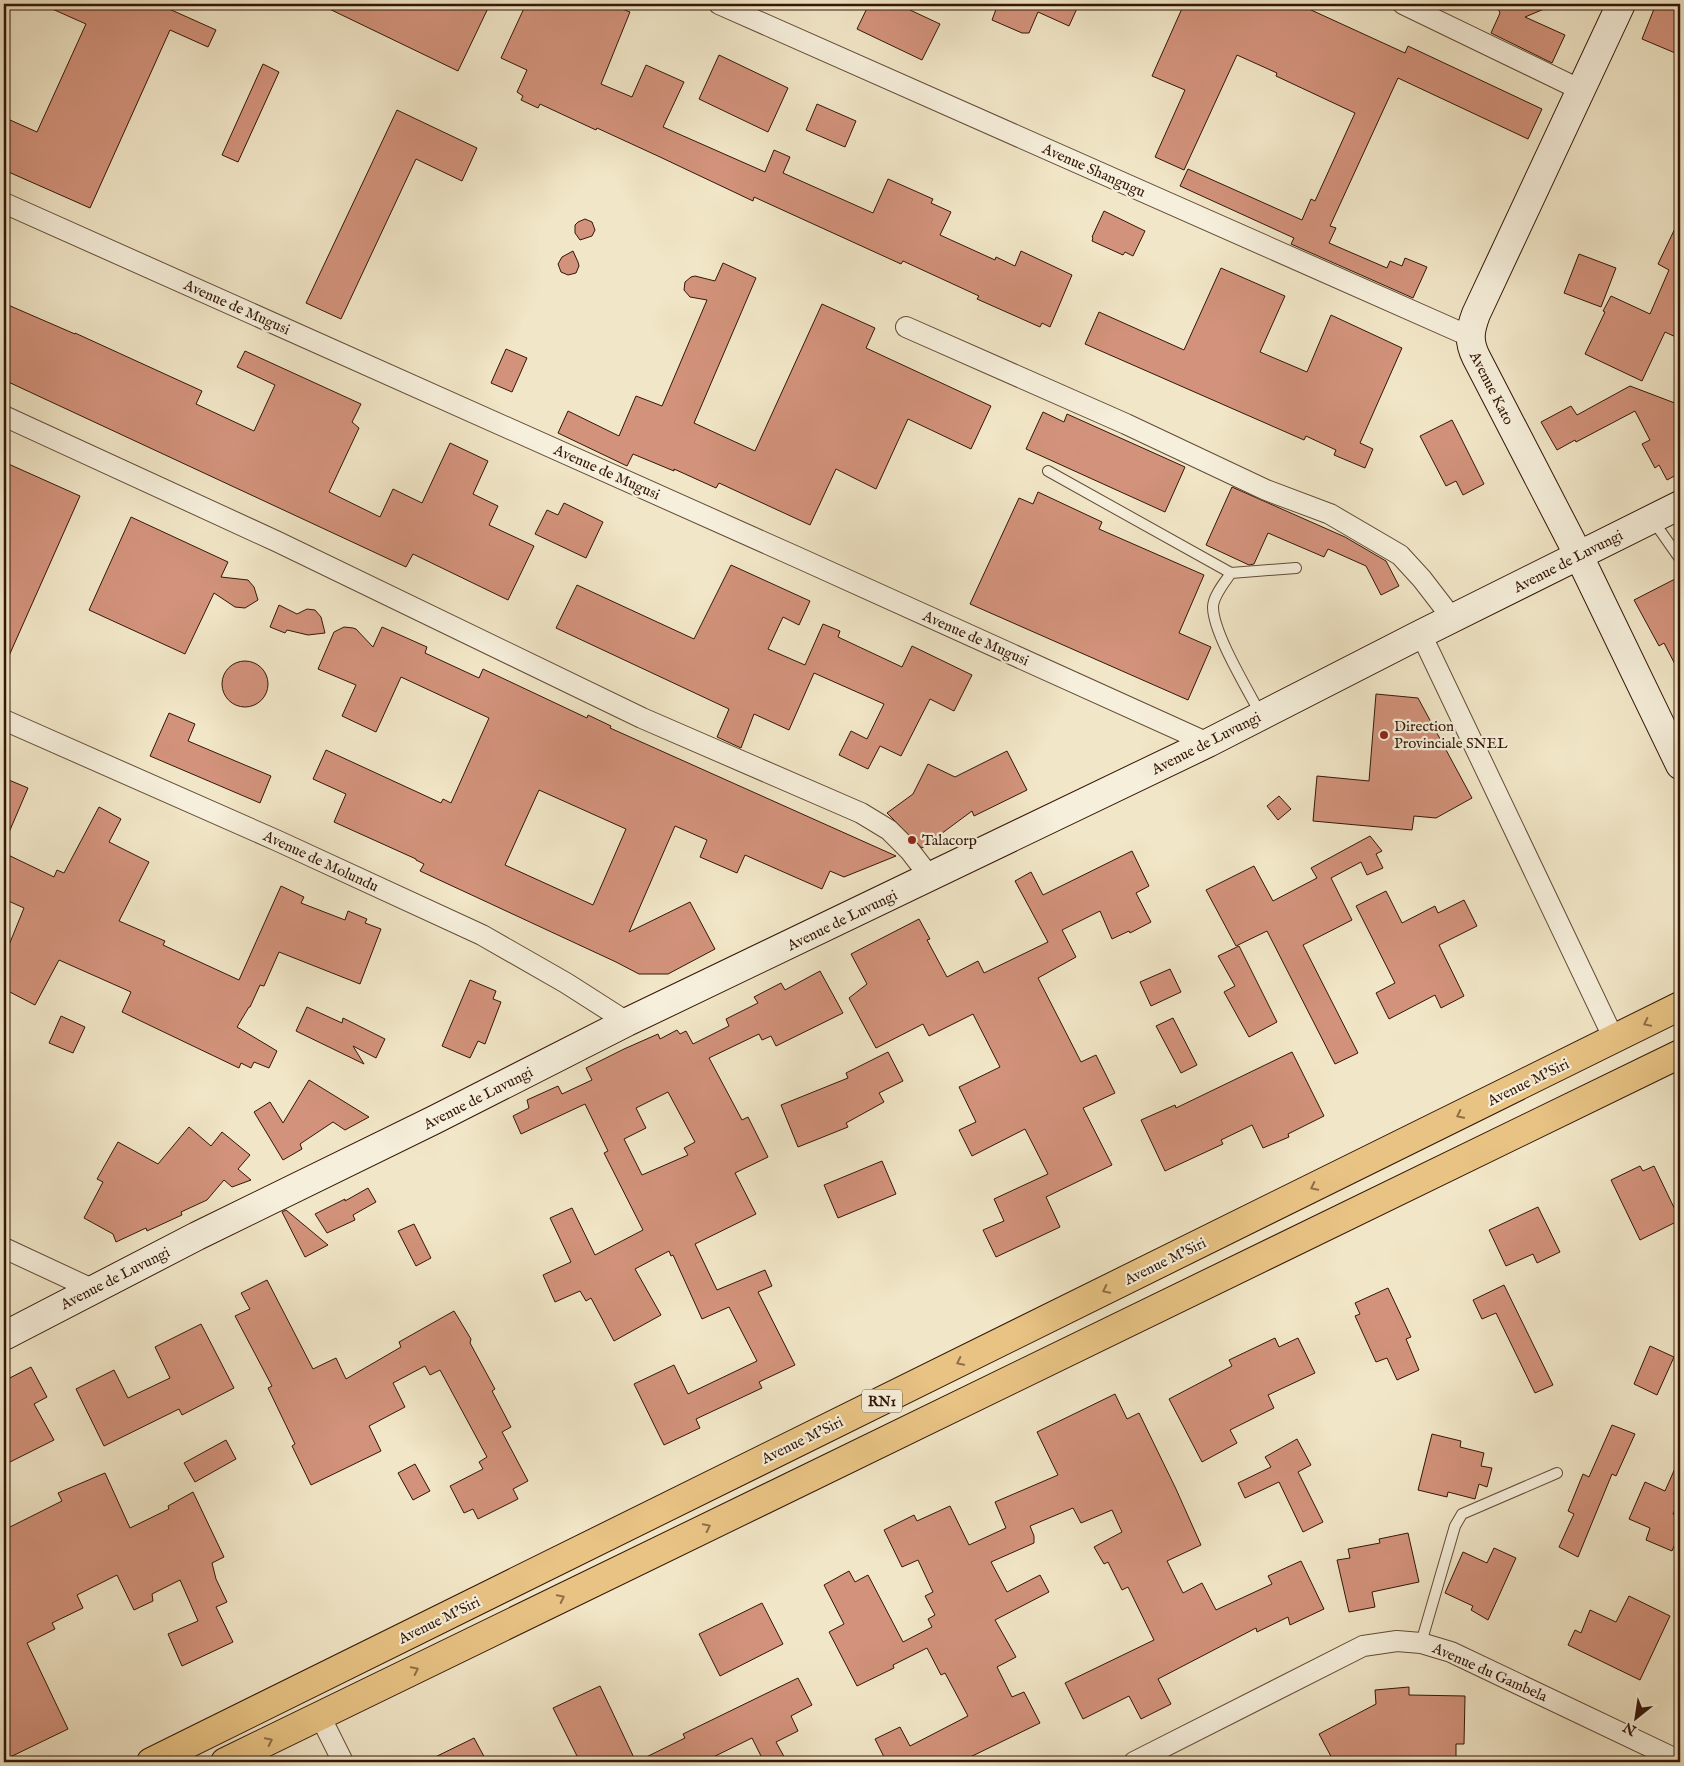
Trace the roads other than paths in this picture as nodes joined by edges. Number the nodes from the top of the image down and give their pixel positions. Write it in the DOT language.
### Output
graph roads {
  1 [pos="720,4"];
  2 [pos="1404,4"];
  3 [pos="1621,4"];
  4 [pos="1581,90"];
  5 [pos="4,203"];
  6 [pos="906,327"];
  7 [pos="1469,336"];
  8 [pos="4,416"];
  9 [pos="1048,471"];
  10 [pos="1680,505"];
  11 [pos="1652,519"];
  12 [pos="1579,556"];
  13 [pos="1680,559"];
  14 [pos="1296,568"];
  15 [pos="1231,573"];
  16 [pos="1452,618"];
  17 [pos="1420,634"];
  18 [pos="1262,716"];
  19 [pos="4,720"];
  20 [pos="1208,743"];
  21 [pos="1680,765"];
  22 [pos="930,878"];
  23 [pos="1680,1006"];
  24 [pos="627,1022"];
  25 [pos="1614,1039"];
  26 [pos="1680,1054"];
  27 [pos="4,1248"];
  28 [pos="92,1289"];
  29 [pos="4,1336"];
  30 [pos="1556,1473"];
  31 [pos="1421,1643"];
  32 [pos="320,1716"];
  33 [pos="1680,1761"];
  34 [pos="151,1762"];
  35 [pos="225,1762"];
  36 [pos="343,1762"];
  37 [pos="1134,1762"];
  1 -- 7 [label="street, Avenue Shangugu"];
  2 -- 4 [label="street"];
  3 -- 4 [label="street, Avenue Kato"];
  4 -- 7 [label="street, Avenue Kato"];
  5 -- 20 [label="street, Avenue de Mugusi"];
  6 -- 16 [label="street"];
  7 -- 12 [label="street, Avenue Kato"];
  8 -- 22 [label="street"];
  9 -- 15 [label="lane"];
  10 -- 11 [label="street, Avenue de Luvungi"];
  11 -- 12 [label="street, Avenue de Luvungi"];
  11 -- 13 [label="lane"];
  12 -- 16 [label="street, Avenue de Luvungi"];
  12 -- 21 [label="street, Avenue Kato"];
  14 -- 15 [label="lane"];
  15 -- 18 [label="lane"];
  16 -- 17 [label="street, Avenue de Luvungi"];
  17 -- 18 [label="street, Avenue de Luvungi"];
  17 -- 25 [label="street"];
  18 -- 20 [label="street, Avenue de Luvungi"];
  19 -- 24 [label="street, Avenue de Molundu"];
  20 -- 22 [label="street, Avenue de Luvungi"];
  22 -- 24 [label="street, Avenue de Luvungi"];
  23 -- 25 [label="highway, RN1, one-way"];
  24 -- 28 [label="street, Avenue de Luvungi"];
  25 -- 34 [label="highway, Avenue M'Siri / RN1, one-way"];
  32 -- 26 [label="highway, RN1, one-way"];
  27 -- 28 [label="street"];
  28 -- 29 [label="street, Avenue de Luvungi"];
  30 -- 31 [label="lane"];
  31 -- 33 [label="street, Avenue du Gambela"];
  31 -- 37 [label="street, Avenue du Gambela"];
  35 -- 32 [label="highway, RN1, one-way"];
  32 -- 36 [label="street"];
}
